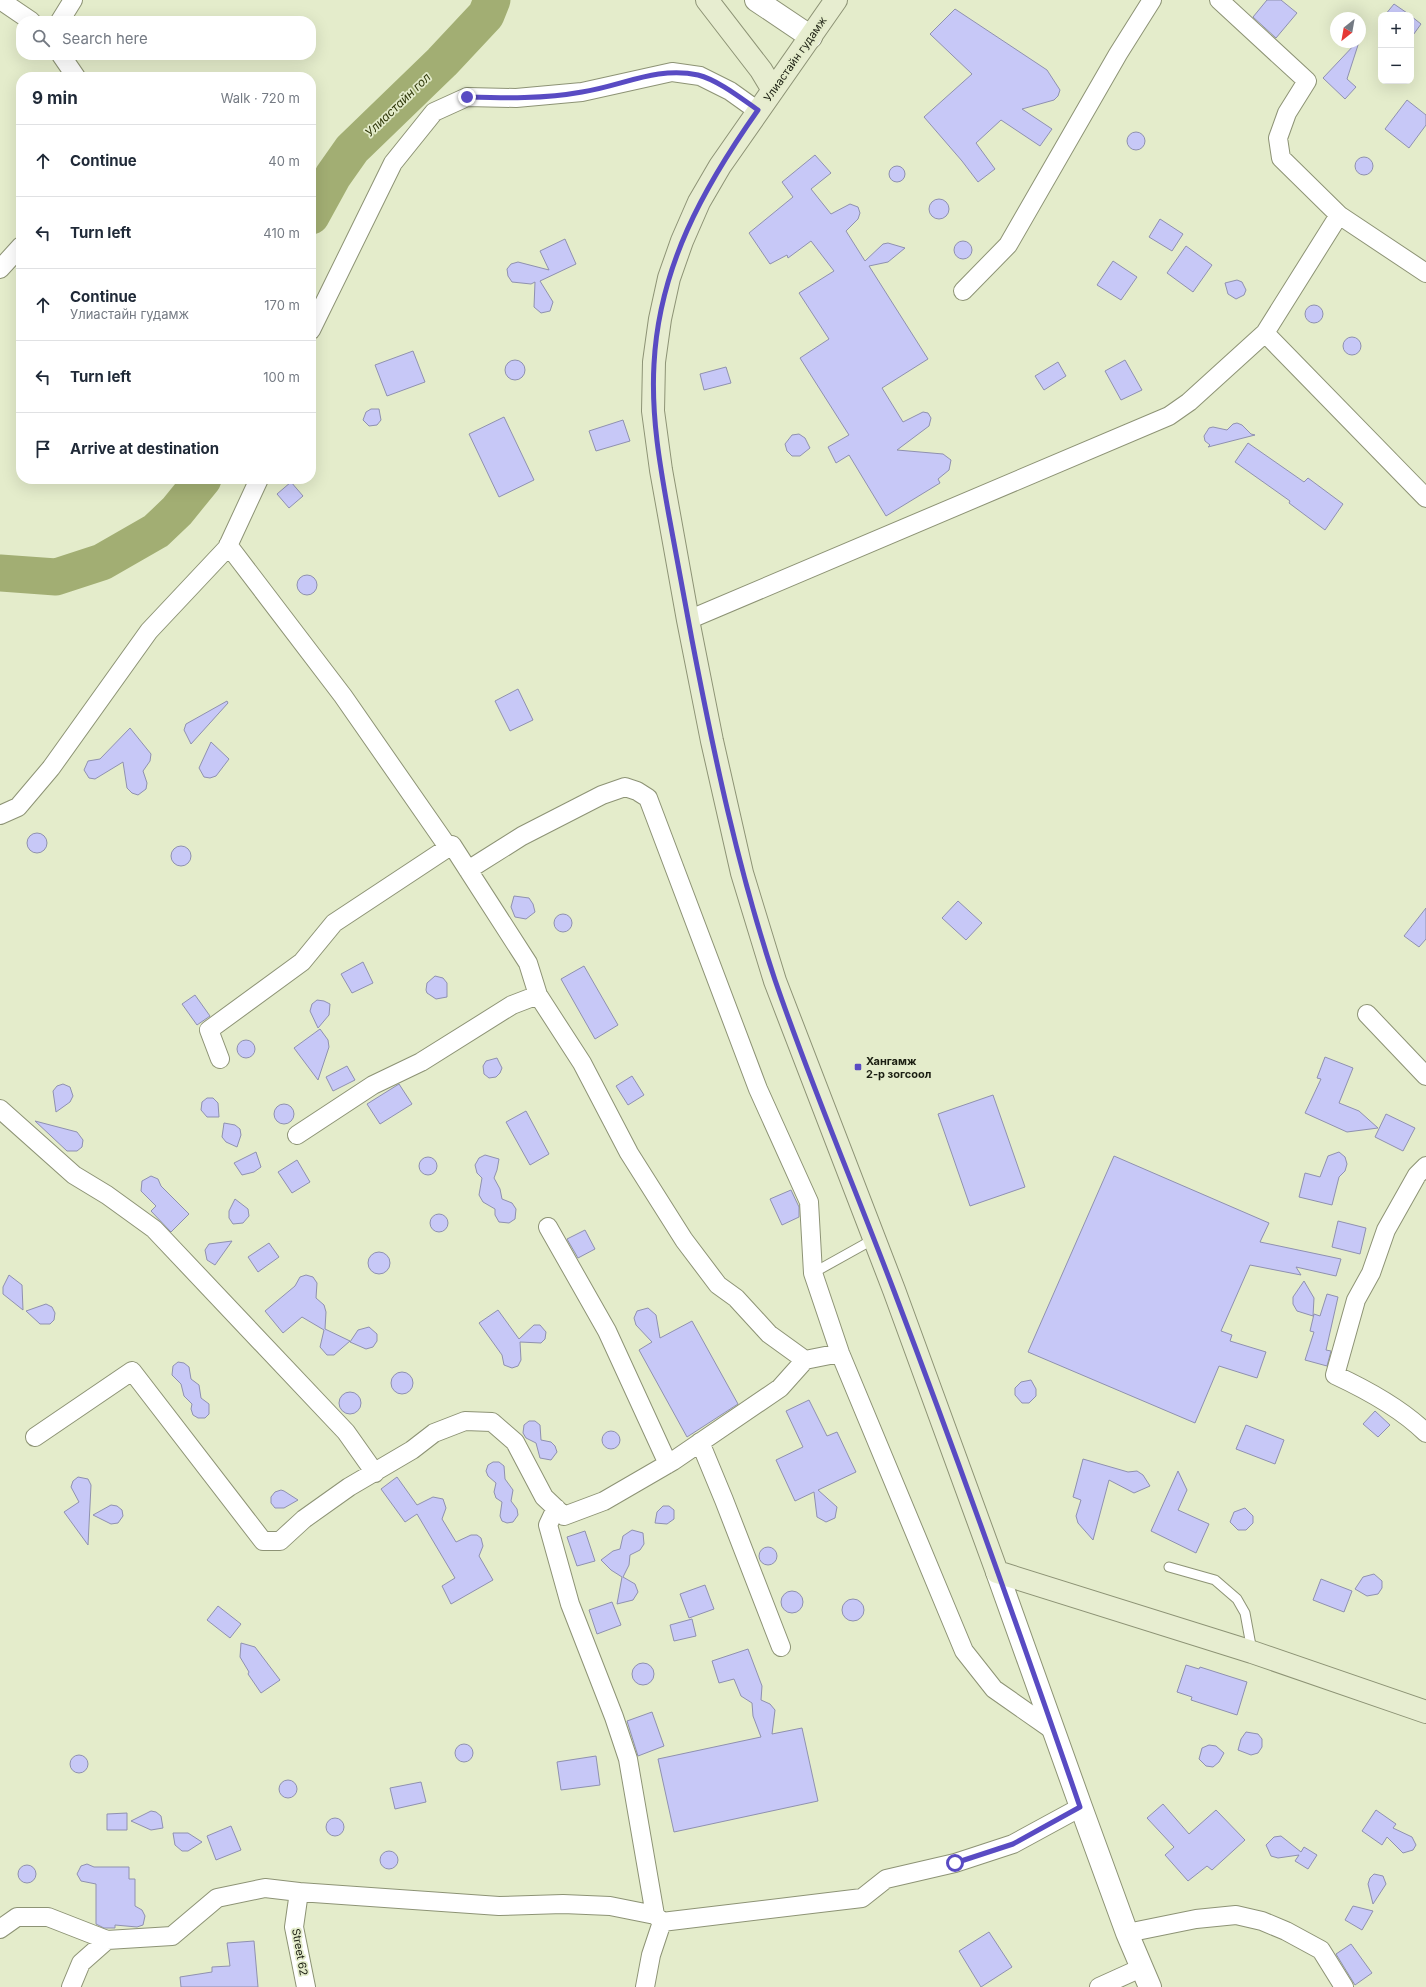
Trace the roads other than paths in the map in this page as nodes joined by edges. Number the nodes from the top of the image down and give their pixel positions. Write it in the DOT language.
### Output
graph roads {
  1 [pos="0,0"];
  2 [pos="72,0"];
  3 [pos="707,0"];
  4 [pos="756,0"];
  5 [pos="836,0"];
  6 [pos="1152,0"];
  7 [pos="1219,0"];
  8 [pos="24,16"];
  9 [pos="63,16"];
  10 [pos="811,37"];
  11 [pos="64,60"];
  12 [pos="73,72"];
  13 [pos="773,90"];
  14 [pos="758,110"];
  15 [pos="1340,216"];
  16 [pos="16,251"];
  17 [pos="0,269"];
  18 [pos="1426,273"];
  19 [pos="963,291"];
  20 [pos="316,320"];
  21 [pos="1266,333"];
  22 [pos="257,484"];
  23 [pos="1426,498"];
  24 [pos="228,545"];
  25 [pos="688,620"];
  26 [pos="0,814"];
  27 [pos="448,847"];
  28 [pos="468,870"];
  29 [pos="538,995"];
  30 [pos="1367,1014"];
  31 [pos="220,1059"];
  32 [pos="1426,1076"];
  33 [pos="0,1109"];
  34 [pos="297,1135"];
  35 [pos="1426,1166"];
  36 [pos="548,1227"];
  37 [pos="874,1239"];
  38 [pos="813,1273"];
  39 [pos="840,1353"];
  40 [pos="805,1360"];
  41 [pos="1426,1434"];
  42 [pos="35,1437"];
  43 [pos="700,1442"];
  44 [pos="668,1464"];
  45 [pos="375,1473"];
  46 [pos="556,1508"];
  47 [pos="1169,1567"];
  48 [pos="997,1572"];
  49 [pos="781,1647"];
  50 [pos="1252,1652"];
  51 [pos="1426,1712"];
  52 [pos="1054,1731"];
  53 [pos="1080,1807"];
  54 [pos="299,1892"];
  55 [pos="658,1919"];
  56 [pos="0,1930"];
  57 [pos="1127,1933"];
  58 [pos="107,1940"];
  59 [pos="1146,1977"];
  60 [pos="71,1987"];
  61 [pos="306,1987"];
  62 [pos="644,1987"];
  63 [pos="1099,1987"];
  64 [pos="1344,1987"];
  1 -- 8 [label="street"];
  2 -- 9 [label="street"];
  3 -- 13 [label="main road"];
  4 -- 10 [label="street"];
  5 -- 10 [label="main road, Улиастайн гудамж"];
  6 -- 19 [label="street"];
  7 -- 15 [label="street"];
  10 -- 13 [label="main road, Улиастайн гудамж"];
  11 -- 12 [label="street"];
  13 -- 14 [label="main road, Улиастайн гудамж"];
  14 -- 20 [label="street"];
  14 -- 25 [label="main road, Улиастайн гудамж"];
  15 -- 18 [label="street"];
  15 -- 21 [label="street"];
  16 -- 17 [label="street"];
  21 -- 23 [label="street"];
  21 -- 25 [label="street"];
  22 -- 24 [label="street"];
  24 -- 26 [label="street"];
  24 -- 27 [label="street"];
  25 -- 37 [label="main road, Улиастайн гудамж"];
  27 -- 28 [label="street"];
  27 -- 31 [label="street"];
  28 -- 29 [label="street"];
  28 -- 38 [label="street"];
  29 -- 34 [label="street"];
  29 -- 40 [label="street"];
  30 -- 32 [label="street"];
  33 -- 45 [label="street"];
  35 -- 41 [label="street"];
  36 -- 44 [label="street"];
  37 -- 38 [label="lane"];
  37 -- 48 [label="main road, Улиастайн гудамж"];
  38 -- 39 [label="street"];
  39 -- 40 [label="street"];
  39 -- 52 [label="street"];
  40 -- 43 [label="street"];
  42 -- 45 [label="street"];
  43 -- 44 [label="street"];
  43 -- 49 [label="street"];
  44 -- 46 [label="street"];
  45 -- 46 [label="street"];
  46 -- 55 [label="street"];
  47 -- 50 [label="lane"];
  48 -- 50 [label="main road"];
  48 -- 52 [label="street"];
  50 -- 51 [label="main road"];
  52 -- 53 [label="street"];
  53 -- 55 [label="street"];
  53 -- 57 [label="street"];
  54 -- 55 [label="street"];
  54 -- 58 [label="street"];
  54 -- 61 [label="street, Street 62"];
  55 -- 62 [label="street"];
  56 -- 58 [label="street"];
  57 -- 59 [label="street"];
  57 -- 64 [label="street"];
  58 -- 60 [label="street"];
  59 -- 63 [label="street"];
}
